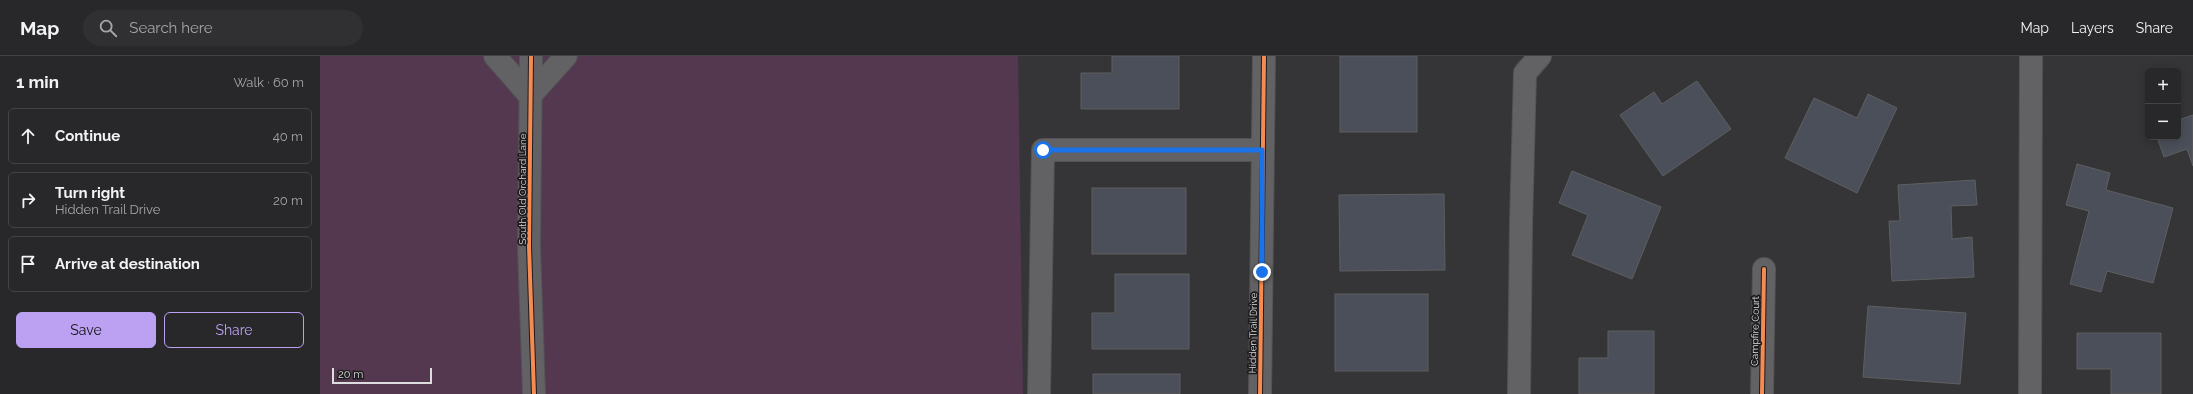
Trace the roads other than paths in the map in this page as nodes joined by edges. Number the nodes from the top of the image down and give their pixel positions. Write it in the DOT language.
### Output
graph roads {
  1 [pos="495,56"];
  2 [pos="531,56"];
  3 [pos="566,56"];
  4 [pos="1264,56"];
  5 [pos="1540,56"];
  6 [pos="2031,56"];
  7 [pos="530,96"];
  8 [pos="1262,150"];
  9 [pos="1764,268"];
  10 [pos="534,394"];
  11 [pos="1039,394"];
  12 [pos="1260,394"];
  13 [pos="1519,394"];
  14 [pos="1762,394"];
  15 [pos="2030,394"];
  1 -- 7 [label="street"];
  2 -- 7 [label="street, South Old Orchard Lane"];
  3 -- 7 [label="street"];
  4 -- 8 [label="street, Hidden Trail Drive"];
  5 -- 13 [label="street"];
  6 -- 15 [label="street"];
  7 -- 10 [label="street, South Old Orchard Lane"];
  8 -- 11 [label="street"];
  8 -- 12 [label="street, Hidden Trail Drive"];
  9 -- 14 [label="street, Campfire Court"];
}
